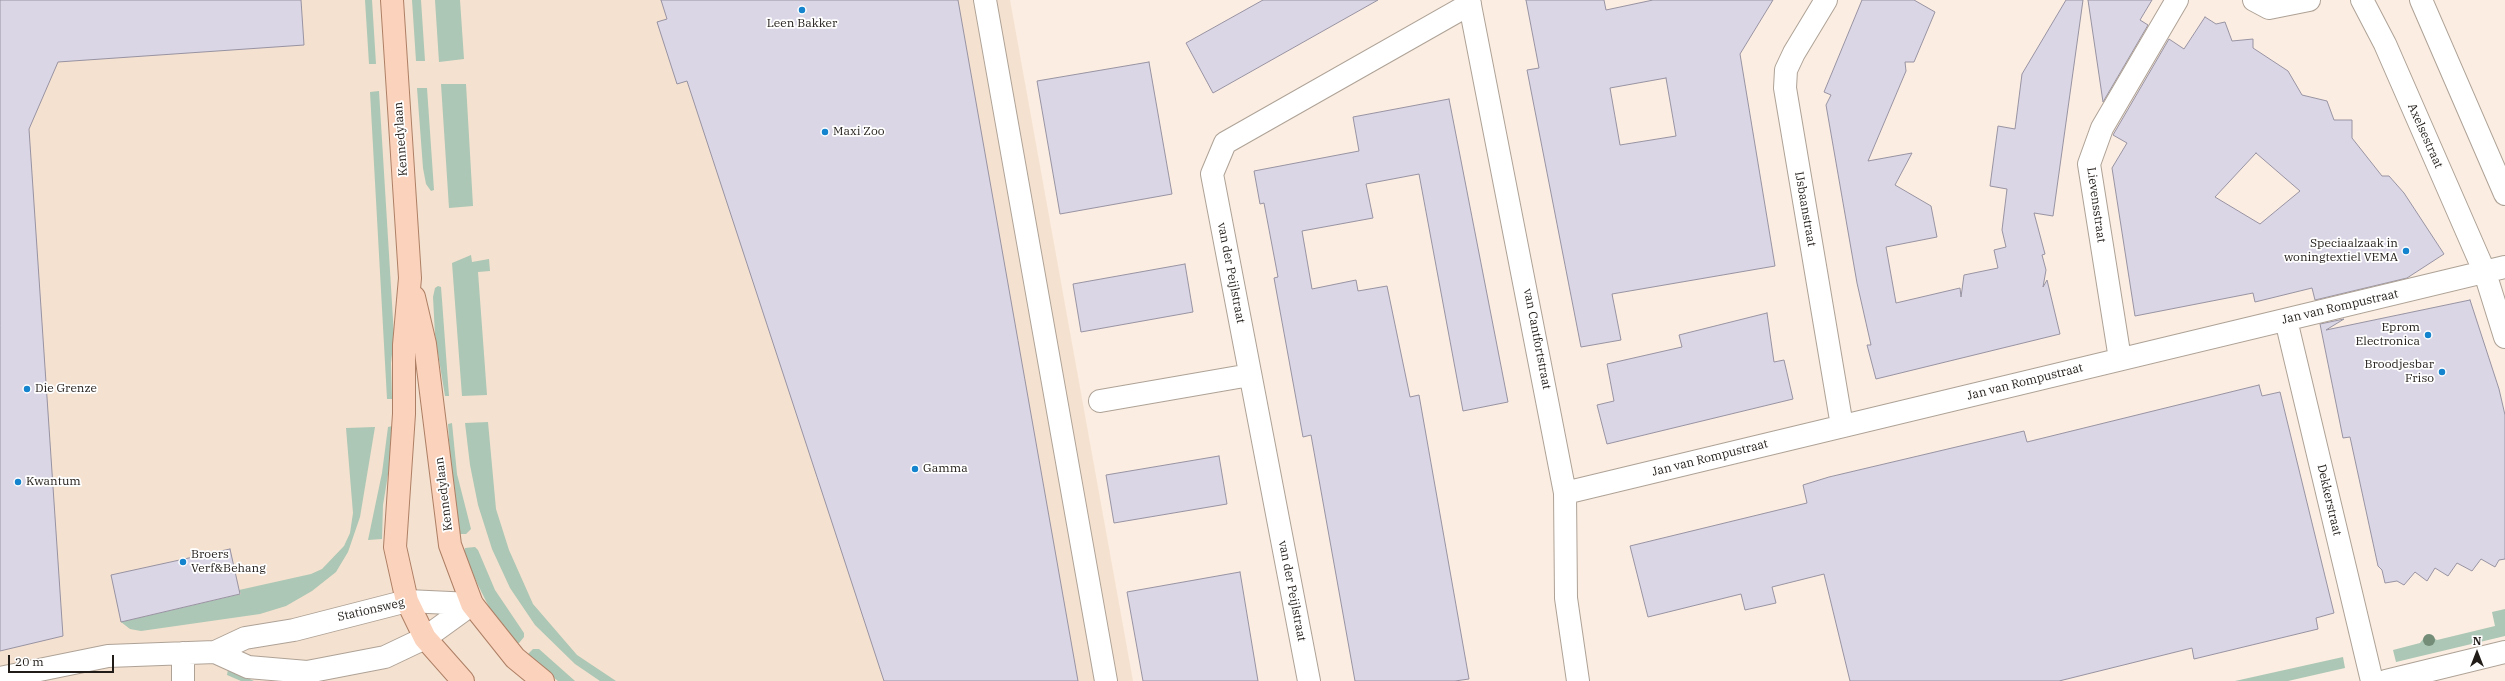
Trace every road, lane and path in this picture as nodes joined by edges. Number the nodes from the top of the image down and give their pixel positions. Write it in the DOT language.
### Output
graph roads {
  1 [pos="392,0"];
  2 [pos="985,0"];
  3 [pos="1826,0"];
  4 [pos="2178,0"];
  5 [pos="2254,0"];
  6 [pos="2309,0"];
  7 [pos="2362,0"];
  8 [pos="2421,0"];
  9 [pos="1470,2"];
  10 [pos="2505,194"];
  11 [pos="2495,270"];
  12 [pos="410,278"];
  13 [pos="2286,320"];
  14 [pos="2505,336"];
  15 [pos="2120,359"];
  16 [pos="1250,375"];
  17 [pos="1100,401"];
  18 [pos="1842,426"];
  19 [pos="1565,493"];
  20 [pos="407,601"];
  21 [pos="472,604"];
  22 [pos="425,638"];
  23 [pos="215,652"];
  24 [pos="2505,652"];
  25 [pos="183,654"];
  26 [pos="0,678"];
  27 [pos="183,681"];
  28 [pos="463,681"];
  29 [pos="543,681"];
  30 [pos="1106,681"];
  31 [pos="1309,681"];
  32 [pos="1578,681"];
  33 [pos="2372,681"];
  34 [pos="2386,681"];
  1 -- 12 [label="main road, Kennedylaan"];
  2 -- 30 [label="street"];
  3 -- 18 [label="street, IJsbaanstraat"];
  4 -- 15 [label="street, Lievensstraat"];
  5 -- 6 [label="street"];
  7 -- 11 [label="street, Axelsestraat"];
  8 -- 10 [label="street"];
  9 -- 16 [label="street, van der Peijlstraat"];
  9 -- 19 [label="street, van Cantfortstraat"];
  11 -- 13 [label="street, Jan van Rompustraat"];
  11 -- 14 [label="street, Axelsestraat"];
  12 -- 20 [label="main road, Kennedylaan"];
  12 -- 21 [label="main road, Kennedylaan"];
  13 -- 15 [label="street, Jan van Rompustraat"];
  13 -- 33 [label="street, Dekkerstraat"];
  15 -- 18 [label="street, Jan van Rompustraat"];
  16 -- 17 [label="street"];
  16 -- 31 [label="street, van der Peijlstraat"];
  18 -- 19 [label="street, Jan van Rompustraat"];
  19 -- 32 [label="street, van Cantfortstraat"];
  20 -- 21 [label="street, Stationsweg"];
  20 -- 22 [label="main road, Kennedylaan"];
  20 -- 23 [label="street, Stationsweg"];
  21 -- 22 [label="street, Stationsweg"];
  21 -- 29 [label="main road, Kennedylaan"];
  22 -- 23 [label="street, Stationsweg"];
  22 -- 28 [label="main road, Kennedylaan"];
  23 -- 25 [label="street, Stationsweg"];
  24 -- 34 [label="street"];
  25 -- 26 [label="street, Stationsweg"];
  25 -- 27 [label="street"];
}
